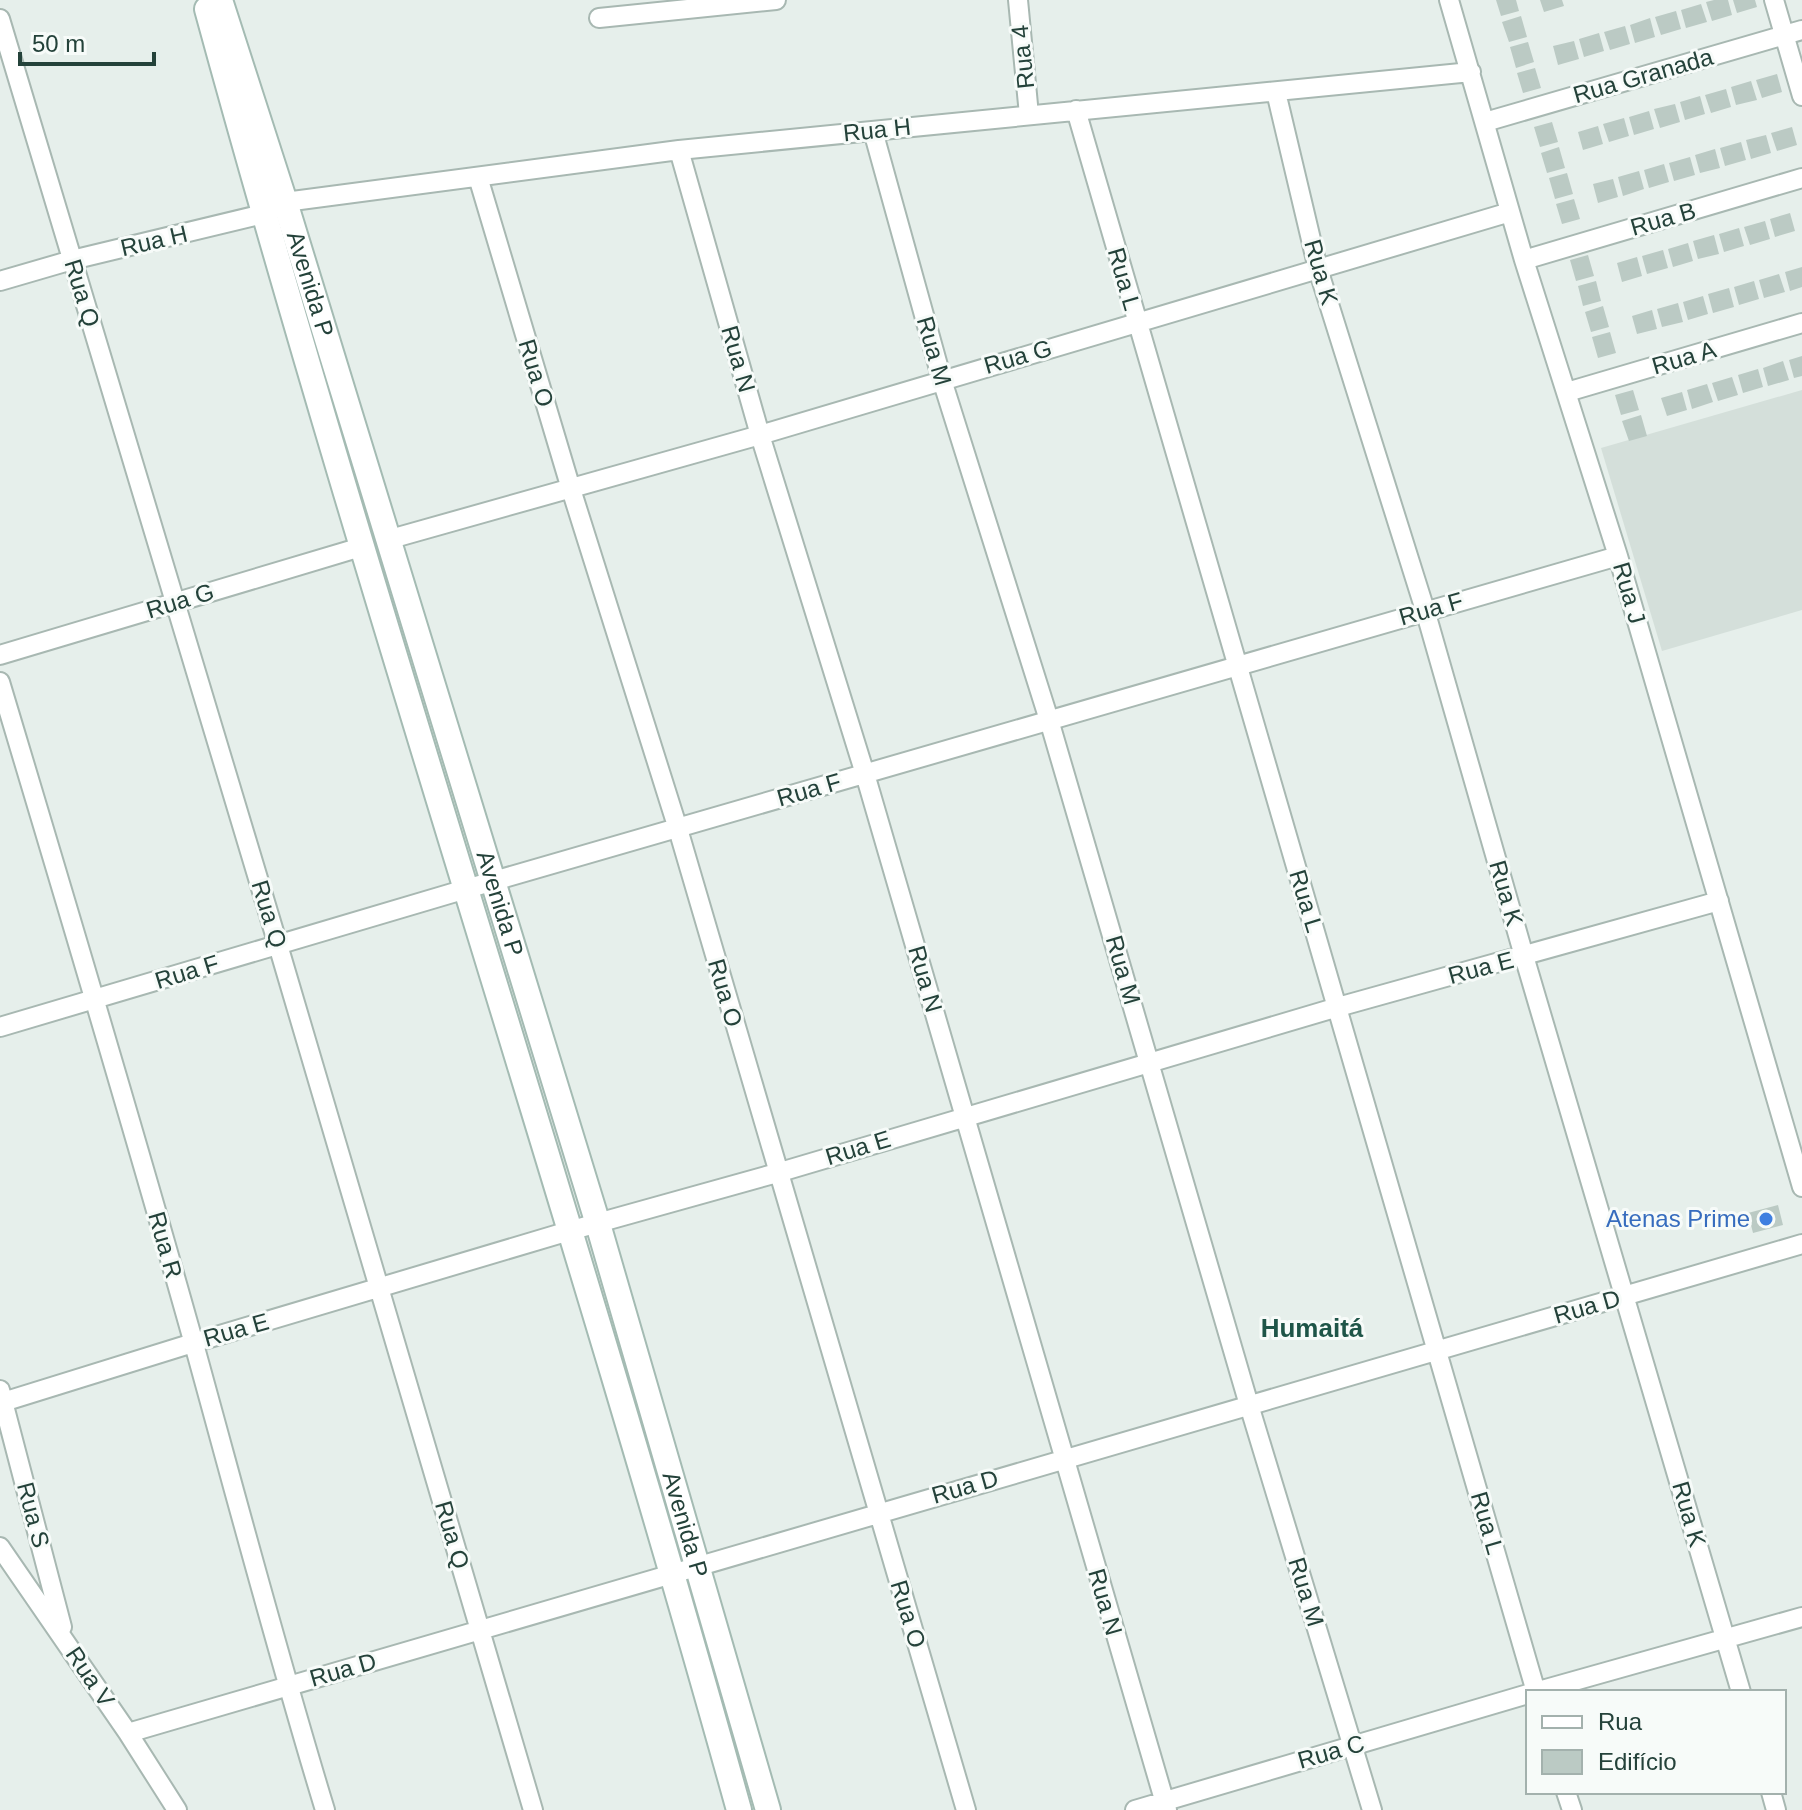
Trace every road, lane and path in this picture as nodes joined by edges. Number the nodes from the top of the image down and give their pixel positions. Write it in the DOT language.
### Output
graph roads {
  1 [pos="204,0"];
  2 [pos="220,0"];
  3 [pos="776,0"];
  4 [pos="1018,0"];
  5 [pos="1449,0"];
  6 [pos="1774,0"];
  7 [pos="658,6"];
  8 [pos="599,18"];
  9 [pos="0,19"];
  10 [pos="1793,33"];
  11 [pos="1471,72"];
  12 [pos="1276,92"];
  13 [pos="1802,96"];
  14 [pos="1076,110"];
  15 [pos="1029,115"];
  16 [pos="1485,122"];
  17 [pos="873,131"];
  18 [pos="679,150"];
  19 [pos="478,177"];
  20 [pos="1802,178"];
  21 [pos="285,202"];
  22 [pos="1510,212"];
  23 [pos="263,214"];
  24 [pos="72,260"];
  25 [pos="1524,260"];
  26 [pos="1318,269"];
  27 [pos="0,281"];
  28 [pos="1136,322"];
  29 [pos="1802,323"];
  30 [pos="942,380"];
  31 [pos="1567,392"];
  32 [pos="760,435"];
  33 [pos="571,489"];
  34 [pos="387,540"];
  35 [pos="361,547"];
  36 [pos="1618,556"];
  37 [pos="175,602"];
  38 [pos="1425,610"];
  39 [pos="0,655"];
  40 [pos="1236,665"];
  41 [pos="0,682"];
  42 [pos="1049,720"];
  43 [pos="865,774"];
  44 [pos="678,829"];
  45 [pos="491,882"];
  46 [pos="466,889"];
  47 [pos="1719,901"];
  48 [pos="278,945"];
  49 [pos="1524,956"];
  50 [pos="95,999"];
  51 [pos="1338,1007"];
  52 [pos="0,1027"];
  53 [pos="1149,1062"];
  54 [pos="965,1116"];
  55 [pos="777,1173"];
  56 [pos="1802,1187"];
  57 [pos="598,1224"];
  58 [pos="569,1231"];
  59 [pos="1802,1244"];
  60 [pos="379,1289"];
  61 [pos="1624,1296"];
  62 [pos="193,1343"];
  63 [pos="1436,1351"];
  64 [pos="1,1399"];
  65 [pos="1249,1405"];
  66 [pos="1064,1459"];
  67 [pos="878,1512"];
  68 [pos="0,1547"];
  69 [pos="698,1566"];
  70 [pos="673,1574"];
  71 [pos="1802,1617"];
  72 [pos="480,1630"];
  73 [pos="1726,1639"];
  74 [pos="65,1641"];
  75 [pos="287,1686"];
  76 [pos="1535,1690"];
  77 [pos="1543,1690"];
  78 [pos="1740,1690"];
  79 [pos="1526,1695"];
  80 [pos="128,1733"];
  81 [pos="1353,1746"];
  82 [pos="1165,1805"];
  83 [pos="177,1810"];
  84 [pos="325,1810"];
  85 [pos="533,1810"];
  86 [pos="739,1810"];
  87 [pos="768,1810"];
  88 [pos="966,1810"];
  89 [pos="1135,1810"];
  90 [pos="1372,1810"];
  1 -- 23 [label="street, Avenida P"];
  2 -- 21 [label="street, Avenida P"];
  3 -- 7 [label="street"];
  4 -- 15 [label="street, Rua 4"];
  5 -- 11 [label="street, Rua J"];
  6 -- 10 [label="street"];
  7 -- 8 [label="street"];
  9 -- 24 [label="street, Rua Q"];
  10 -- 13 [label="street"];
  10 -- 16 [label="street, Rua Granada"];
  11 -- 12 [label="street, Rua H"];
  11 -- 16 [label="street, Rua J"];
  12 -- 14 [label="street, Rua H"];
  12 -- 26 [label="street, Rua K"];
  14 -- 15 [label="street, Rua H"];
  14 -- 28 [label="street, Rua L"];
  15 -- 17 [label="street, Rua H"];
  16 -- 22 [label="street, Rua J"];
  17 -- 18 [label="street, Rua H"];
  17 -- 30 [label="street, Rua M"];
  18 -- 19 [label="street, Rua H"];
  18 -- 32 [label="street, Rua N"];
  19 -- 21 [label="street, Rua H"];
  19 -- 33 [label="street, Rua O"];
  20 -- 25 [label="street, Rua B"];
  21 -- 34 [label="street, Avenida P"];
  22 -- 25 [label="street, Rua J"];
  22 -- 26 [label="street, Rua G"];
  23 -- 24 [label="street, Rua H"];
  23 -- 35 [label="street, Avenida P"];
  24 -- 27 [label="street, Rua H"];
  24 -- 37 [label="street, Rua Q"];
  25 -- 31 [label="street, Rua J"];
  26 -- 28 [label="street, Rua G"];
  26 -- 38 [label="street, Rua K"];
  28 -- 30 [label="street, Rua G"];
  28 -- 40 [label="street, Rua L"];
  29 -- 31 [label="street, Rua A"];
  30 -- 32 [label="street, Rua G"];
  30 -- 42 [label="street, Rua M"];
  31 -- 36 [label="street, Rua J"];
  32 -- 33 [label="street, Rua G"];
  32 -- 43 [label="street, Rua N"];
  33 -- 34 [label="street, Rua G"];
  33 -- 44 [label="street, Rua O"];
  34 -- 45 [label="street, Avenida P"];
  35 -- 37 [label="street, Rua G"];
  35 -- 46 [label="street, Avenida P"];
  36 -- 38 [label="street, Rua F"];
  36 -- 47 [label="street, Rua J"];
  37 -- 39 [label="street, Rua G"];
  37 -- 48 [label="street, Rua Q"];
  38 -- 40 [label="street, Rua F"];
  38 -- 49 [label="street, Rua K"];
  40 -- 42 [label="street, Rua F"];
  40 -- 51 [label="street, Rua L"];
  41 -- 50 [label="street, Rua R"];
  42 -- 43 [label="street, Rua F"];
  42 -- 53 [label="street, Rua M"];
  43 -- 44 [label="street, Rua F"];
  43 -- 54 [label="street, Rua N"];
  44 -- 45 [label="street, Rua F"];
  44 -- 55 [label="street, Rua O"];
  45 -- 46 [label="street, Rua F"];
  45 -- 57 [label="street, Avenida P"];
  46 -- 48 [label="street, Rua F"];
  46 -- 58 [label="street, Avenida P"];
  47 -- 49 [label="street, Rua E"];
  47 -- 56 [label="street, Rua J"];
  48 -- 50 [label="street, Rua F"];
  48 -- 60 [label="street, Rua Q"];
  49 -- 51 [label="street, Rua E"];
  49 -- 61 [label="street, Rua K"];
  50 -- 52 [label="street, Rua F"];
  50 -- 62 [label="street, Rua R"];
  51 -- 53 [label="street, Rua E"];
  51 -- 63 [label="street, Rua L"];
  53 -- 54 [label="street, Rua E"];
  53 -- 65 [label="street, Rua M"];
  54 -- 55 [label="street, Rua E"];
  54 -- 66 [label="street, Rua N"];
  55 -- 57 [label="street, Rua E"];
  55 -- 67 [label="street, Rua O"];
  57 -- 58 [label="street, Rua E"];
  57 -- 69 [label="street, Avenida P"];
  58 -- 60 [label="street, Rua E"];
  58 -- 70 [label="street, Avenida P"];
  59 -- 61 [label="street, Rua D"];
  60 -- 62 [label="street, Rua E"];
  60 -- 72 [label="street, Rua Q"];
  61 -- 63 [label="street, Rua D"];
  61 -- 73 [label="street, Rua K"];
  62 -- 64 [label="street, Rua E"];
  62 -- 75 [label="street, Rua R"];
  63 -- 65 [label="street, Rua D"];
  63 -- 76 [label="street, Rua L"];
  64 -- 74 [label="street, Rua S"];
  65 -- 66 [label="street, Rua D"];
  65 -- 81 [label="street, Rua M"];
  66 -- 67 [label="street, Rua D"];
  66 -- 82 [label="street, Rua N"];
  67 -- 69 [label="street, Rua D"];
  67 -- 88 [label="street, Rua O"];
  68 -- 74 [label="street, Rua V"];
  69 -- 70 [label="street, Rua D"];
  69 -- 87 [label="street, Avenida P"];
  70 -- 72 [label="street, Rua D"];
  70 -- 86 [label="street, Avenida P"];
  71 -- 73 [label="street"];
  72 -- 75 [label="street, Rua D"];
  72 -- 85 [label="street, Rua Q"];
  73 -- 77 [label="street"];
  73 -- 78 [label="street, Rua K"];
  74 -- 80 [label="street, Rua V"];
  75 -- 80 [label="street, Rua D"];
  75 -- 84 [label="street, Rua R"];
  79 -- 81 [label="street, Rua C"];
  80 -- 83 [label="street, Rua V"];
  81 -- 82 [label="street, Rua C"];
  81 -- 90 [label="street, Rua M"];
  82 -- 89 [label="street, Rua C"];
}
